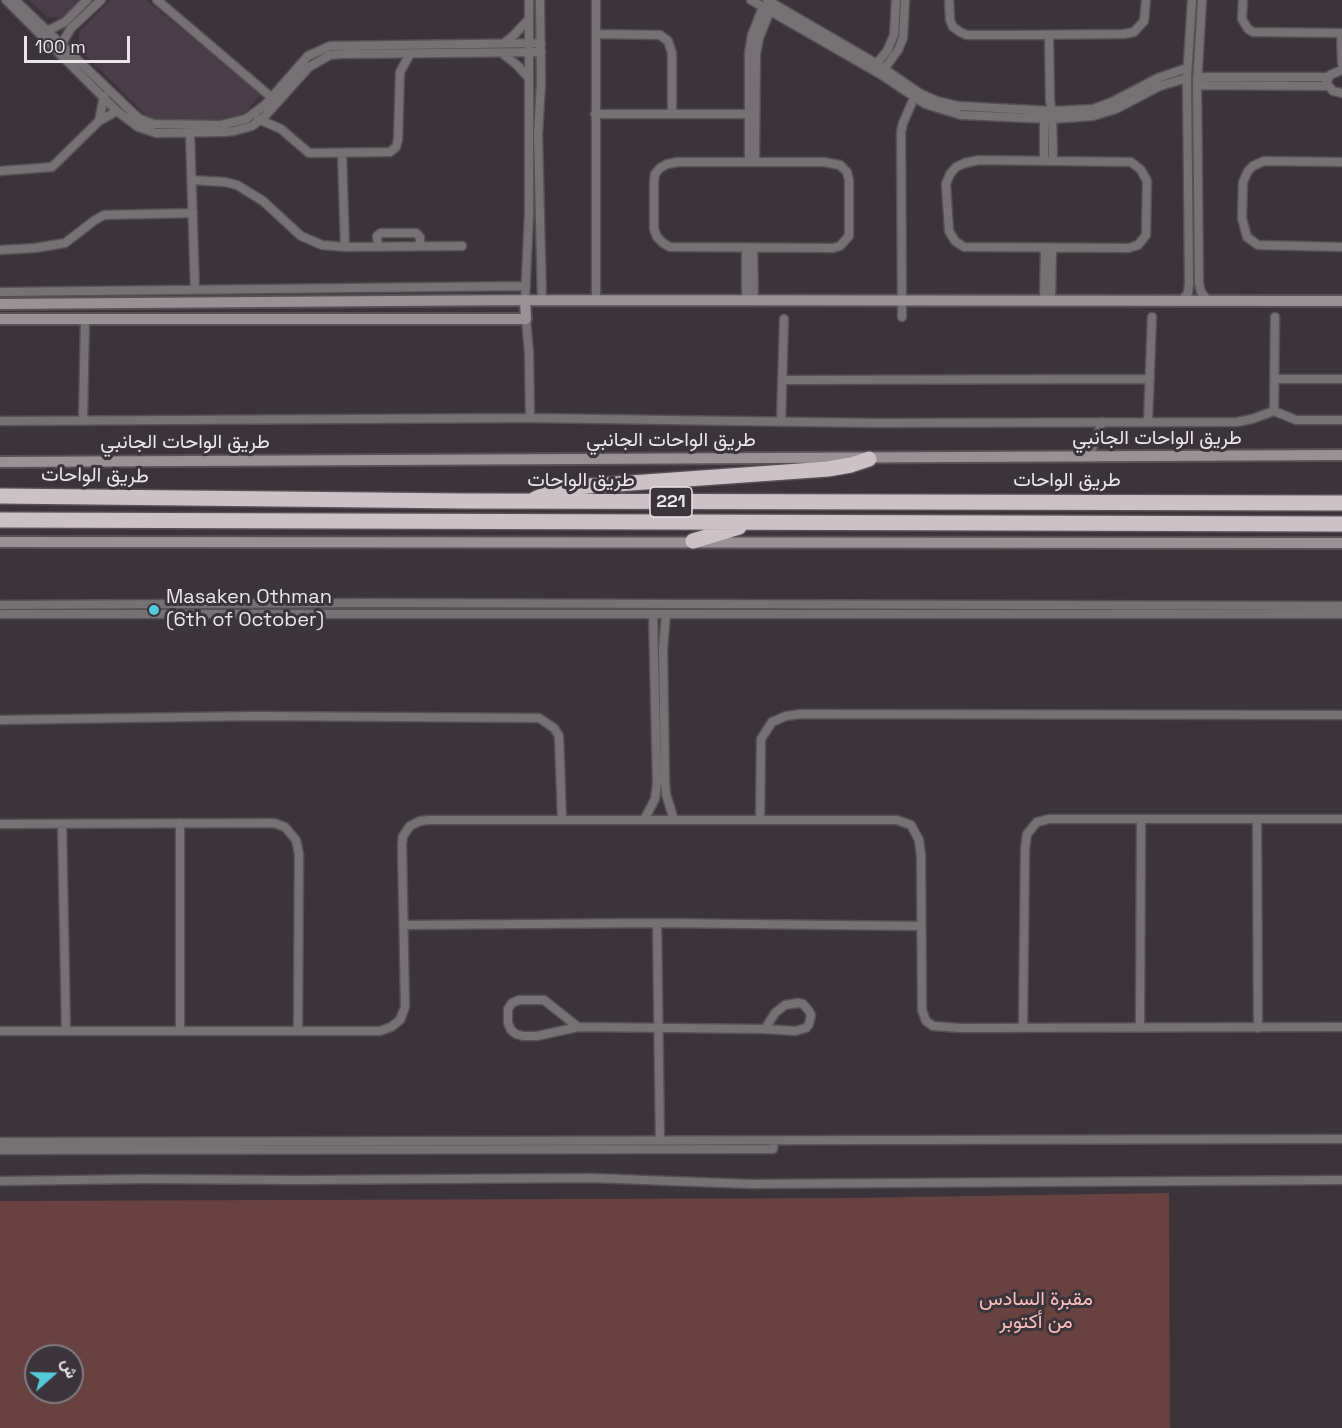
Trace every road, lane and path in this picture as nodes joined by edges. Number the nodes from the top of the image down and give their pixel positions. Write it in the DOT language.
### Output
graph roads {
  1 [pos="6,0"];
  2 [pos="15,0"];
  3 [pos="87,0"];
  4 [pos="100,0"];
  5 [pos="157,0"];
  6 [pos="529,0"];
  7 [pos="540,0"];
  8 [pos="596,0"];
  9 [pos="751,0"];
  10 [pos="896,0"];
  11 [pos="905,0"];
  12 [pos="950,0"];
  13 [pos="1146,0"];
  14 [pos="1192,0"];
  15 [pos="1202,0"];
  16 [pos="1243,0"];
  17 [pos="766,6"];
  18 [pos="529,20"];
  19 [pos="901,24"];
  20 [pos="44,32"];
  21 [pos="1341,33"];
  22 [pos="596,34"];
  23 [pos="1049,35"];
  24 [pos="1194,44"];
  25 [pos="60,47"];
  26 [pos="502,48"];
  27 [pos="529,48"];
  28 [pos="541,48"];
  29 [pos="389,49"];
  30 [pos="410,54"];
  31 [pos="1342,63"];
  32 [pos="878,69"];
  33 [pos="752,70"];
  34 [pos="1342,70"];
  35 [pos="400,72"];
  36 [pos="1187,73"];
  37 [pos="528,77"];
  38 [pos="1197,81"];
  39 [pos="1328,82"];
  40 [pos="1342,93"];
  41 [pos="106,94"];
  42 [pos="271,97"];
  43 [pos="914,98"];
  44 [pos="267,108"];
  45 [pos="117,111"];
  46 [pos="595,114"];
  47 [pos="672,114"];
  48 [pos="749,114"];
  49 [pos="1048,115"];
  50 [pos="1192,115"];
  51 [pos="257,118"];
  52 [pos="99,121"];
  53 [pos="281,129"];
  54 [pos="190,134"];
  55 [pos="342,154"];
  56 [pos="1049,161"];
  57 [pos="752,162"];
  58 [pos="1342,162"];
  59 [pos="0,171"];
  60 [pos="192,180"];
  61 [pos="193,213"];
  62 [pos="420,246"];
  63 [pos="462,246"];
  64 [pos="345,247"];
  65 [pos="378,247"];
  66 [pos="1342,247"];
  67 [pos="750,248"];
  68 [pos="1049,248"];
  69 [pos="0,249"];
  70 [pos="526,286"];
  71 [pos="0,291"];
  72 [pos="50,291"];
  73 [pos="195,291"];
  74 [pos="525,300"];
  75 [pos="596,300"];
  76 [pos="750,300"];
  77 [pos="902,300"];
  78 [pos="1047,300"];
  79 [pos="1182,300"];
  80 [pos="1207,300"];
  81 [pos="542,301"];
  82 [pos="1342,301"];
  83 [pos="0,304"];
  84 [pos="50,304"];
  85 [pos="902,317"];
  86 [pos="1152,317"];
  87 [pos="1275,317"];
  88 [pos="85,318"];
  89 [pos="0,319"];
  90 [pos="526,319"];
  91 [pos="784,319"];
  92 [pos="1150,379"];
  93 [pos="1275,379"];
  94 [pos="1342,379"];
  95 [pos="782,380"];
  96 [pos="1274,411"];
  97 [pos="530,418"];
  98 [pos="1342,420"];
  99 [pos="0,421"];
  100 [pos="83,421"];
  101 [pos="1148,421"];
  102 [pos="781,422"];
  103 [pos="1102,422"];
  104 [pos="1342,455"];
  105 [pos="1089,457"];
  106 [pos="870,459"];
  107 [pos="0,462"];
  108 [pos="0,485"];
  109 [pos="56,495"];
  110 [pos="0,496"];
  111 [pos="264,500"];
  112 [pos="531,501"];
  113 [pos="1342,503"];
  114 [pos="0,520"];
  115 [pos="265,522"];
  116 [pos="756,522"];
  117 [pos="1342,524"];
  118 [pos="693,541"];
  119 [pos="0,542"];
  120 [pos="1342,543"];
  121 [pos="365,603"];
  122 [pos="515,604"];
  123 [pos="1093,604"];
  124 [pos="0,605"];
  125 [pos="1342,606"];
  126 [pos="15,609"];
  127 [pos="1326,610"];
  128 [pos="0,614"];
  129 [pos="515,614"];
  130 [pos="653,614"];
  131 [pos="666,614"];
  132 [pos="1342,614"];
  133 [pos="364,615"];
  134 [pos="1093,615"];
  135 [pos="1342,714"];
  136 [pos="0,720"];
  137 [pos="1141,819"];
  138 [pos="1257,819"];
  139 [pos="1342,819"];
  140 [pos="562,820"];
  141 [pos="644,820"];
  142 [pos="674,820"];
  143 [pos="760,820"];
  144 [pos="180,823"];
  145 [pos="0,824"];
  146 [pos="62,824"];
  147 [pos="657,923"];
  148 [pos="404,925"];
  149 [pos="921,926"];
  150 [pos="578,1027"];
  151 [pos="658,1027"];
  152 [pos="1342,1027"];
  153 [pos="1023,1028"];
  154 [pos="1140,1028"];
  155 [pos="1258,1028"];
  156 [pos="765,1029"];
  157 [pos="180,1030"];
  158 [pos="298,1030"];
  159 [pos="0,1031"];
  160 [pos="66,1031"];
  161 [pos="1342,1139"];
  162 [pos="660,1140"];
  163 [pos="0,1142"];
  164 [pos="503,1145"];
  165 [pos="774,1145"];
  166 [pos="13,1146"];
  167 [pos="0,1150"];
  168 [pos="1342,1180"];
  169 [pos="0,1181"];
  1 -- 20 [label="street"];
  2 -- 20 [label="street"];
  3 -- 20 [label="street"];
  4 -- 25 [label="street"];
  5 -- 42 [label="street"];
  6 -- 18 [label="street"];
  7 -- 28 [label="street"];
  8 -- 22 [label="street"];
  9 -- 17 [label="street"];
  10 -- 19 [label="street"];
  11 -- 19 [label="street"];
  12 -- 23 [label="street"];
  13 -- 23 [label="street"];
  14 -- 24 [label="street"];
  15 -- 24 [label="street"];
  16 -- 21 [label="street"];
  17 -- 32 [label="street"];
  17 -- 33 [label="street"];
  18 -- 26 [label="street"];
  18 -- 27 [label="street"];
  19 -- 32 [label="street"];
  20 -- 25 [label="street"];
  21 -- 31 [label="street"];
  22 -- 46 [label="street"];
  22 -- 47 [label="street"];
  23 -- 49 [label="street"];
  24 -- 36 [label="street"];
  24 -- 38 [label="street"];
  25 -- 41 [label="street"];
  26 -- 27 [label="street"];
  26 -- 29 [label="street"];
  26 -- 30 [label="street"];
  26 -- 37 [label="street"];
  27 -- 28 [label="street"];
  27 -- 37 [label="street"];
  28 -- 81 [label="street"];
  29 -- 30 [label="street"];
  29 -- 35 [label="street"];
  29 -- 42 [label="street"];
  29 -- 44 [label="street"];
  30 -- 35 [label="street"];
  32 -- 43 [label="street"];
  32 -- 49 [label="street"];
  33 -- 48 [label="street"];
  33 -- 57 [label="street"];
  34 -- 39 [label="street"];
  35 -- 55 [label="street"];
  36 -- 49 [label="street"];
  36 -- 50 [label="street"];
  37 -- 70 [label="street"];
  38 -- 39 [label="street"];
  38 -- 50 [label="street"];
  39 -- 40 [label="street"];
  41 -- 45 [label="street"];
  41 -- 51 [label="street"];
  41 -- 52 [label="street"];
  42 -- 44 [label="street"];
  43 -- 49 [label="street"];
  43 -- 77 [label="street"];
  44 -- 51 [label="street"];
  44 -- 53 [label="street"];
  45 -- 52 [label="street"];
  45 -- 54 [label="street"];
  46 -- 47 [label="street"];
  46 -- 75 [label="street"];
  47 -- 48 [label="street"];
  48 -- 57 [label="street"];
  49 -- 56 [label="street"];
  50 -- 79 [label="street"];
  50 -- 80 [label="street"];
  51 -- 53 [label="street"];
  51 -- 54 [label="street"];
  52 -- 59 [label="street"];
  53 -- 55 [label="street"];
  54 -- 60 [label="street"];
  55 -- 64 [label="street"];
  56 -- 68 [label="street"];
  56 -- 68 [label="street"];
  57 -- 67 [label="street"];
  57 -- 67 [label="street"];
  58 -- 66 [label="street"];
  60 -- 61 [label="street"];
  60 -- 64 [label="street"];
  61 -- 69 [label="street"];
  61 -- 73 [label="street"];
  62 -- 63 [label="street"];
  62 -- 65 [label="street"];
  62 -- 65 [label="street"];
  64 -- 65 [label="street"];
  67 -- 76 [label="street"];
  68 -- 78 [label="street"];
  70 -- 73 [label="street"];
  70 -- 74 [label="street"];
  71 -- 72 [label="street"];
  72 -- 73 [label="street"];
  72 -- 84 [label="street"];
  74 -- 81 [label="street"];
  74 -- 84 [label="street"];
  74 -- 90 [label="street"];
  75 -- 76 [label="street"];
  75 -- 81 [label="street"];
  76 -- 77 [label="street"];
  77 -- 78 [label="street"];
  77 -- 85 [label="street"];
  78 -- 79 [label="street"];
  79 -- 80 [label="street"];
  80 -- 82 [label="street"];
  83 -- 84 [label="street"];
  86 -- 92 [label="street"];
  87 -- 93 [label="street"];
  88 -- 89 [label="street"];
  88 -- 90 [label="street"];
  88 -- 100 [label="street"];
  90 -- 97 [label="street"];
  91 -- 95 [label="street"];
  92 -- 95 [label="street"];
  92 -- 101 [label="street"];
  93 -- 94 [label="street"];
  93 -- 96 [label="street"];
  95 -- 102 [label="street"];
  96 -- 98 [label="street"];
  96 -- 101 [label="street"];
  97 -- 100 [label="street"];
  97 -- 102 [label="street"];
  99 -- 100 [label="street"];
  101 -- 103 [label="street"];
  102 -- 103 [label="street"];
  103 -- 105 [label="street"];
  104 -- 105 [label="street, طريق الواحات الجانبي"];
  105 -- 106 [label="street, طريق الواحات الجانبي"];
  106 -- 107 [label="street, طريق الواحات الجانبي"];
  106 -- 112 [label="highway"];
  108 -- 109 [label="highway"];
  109 -- 110 [label="highway, طريق الواحات / 221"];
  109 -- 111 [label="highway, طريق الواحات / 221"];
  111 -- 112 [label="highway, طريق الواحات / 221"];
  111 -- 115 [label="highway"];
  112 -- 113 [label="highway, طريق الواحات / 221"];
  114 -- 115 [label="highway, طريق الواحات / 221"];
  115 -- 116 [label="highway, طريق الواحات / 221"];
  116 -- 117 [label="highway, طريق الواحات / 221"];
  116 -- 118 [label="highway"];
  118 -- 119 [label="street"];
  118 -- 120 [label="street"];
  121 -- 122 [label="street"];
  121 -- 126 [label="street"];
  121 -- 133 [label="street"];
  122 -- 123 [label="street"];
  122 -- 129 [label="street"];
  123 -- 127 [label="street"];
  123 -- 134 [label="street"];
  124 -- 126 [label="street"];
  125 -- 127 [label="street"];
  126 -- 128 [label="street"];
  126 -- 133 [label="street"];
  127 -- 132 [label="street"];
  127 -- 134 [label="street"];
  129 -- 130 [label="street"];
  129 -- 133 [label="street"];
  130 -- 131 [label="street"];
  130 -- 141 [label="street"];
  131 -- 134 [label="street"];
  131 -- 142 [label="street"];
  135 -- 143 [label="street"];
  136 -- 140 [label="street"];
  137 -- 138 [label="street"];
  137 -- 153 [label="street"];
  137 -- 154 [label="street"];
  138 -- 139 [label="street"];
  138 -- 155 [label="street"];
  140 -- 141 [label="street"];
  140 -- 148 [label="street"];
  141 -- 142 [label="street"];
  142 -- 143 [label="street"];
  143 -- 149 [label="street"];
  144 -- 146 [label="street"];
  144 -- 157 [label="street"];
  144 -- 158 [label="street"];
  145 -- 146 [label="street"];
  146 -- 160 [label="street"];
  147 -- 148 [label="street"];
  147 -- 149 [label="street"];
  147 -- 151 [label="street"];
  148 -- 158 [label="street"];
  149 -- 153 [label="street"];
  150 -- 150 [label="street"];
  150 -- 151 [label="street"];
  151 -- 156 [label="street"];
  151 -- 162 [label="street"];
  152 -- 155 [label="street"];
  153 -- 154 [label="street"];
  154 -- 155 [label="street"];
  156 -- 156 [label="street"];
  157 -- 158 [label="street"];
  157 -- 160 [label="street"];
  159 -- 160 [label="street"];
  161 -- 165 [label="street"];
  162 -- 164 [label="street"];
  162 -- 165 [label="street"];
  163 -- 166 [label="street"];
  164 -- 165 [label="street"];
  164 -- 166 [label="street"];
  166 -- 167 [label="street"];
  168 -- 169 [label="street"];
}
